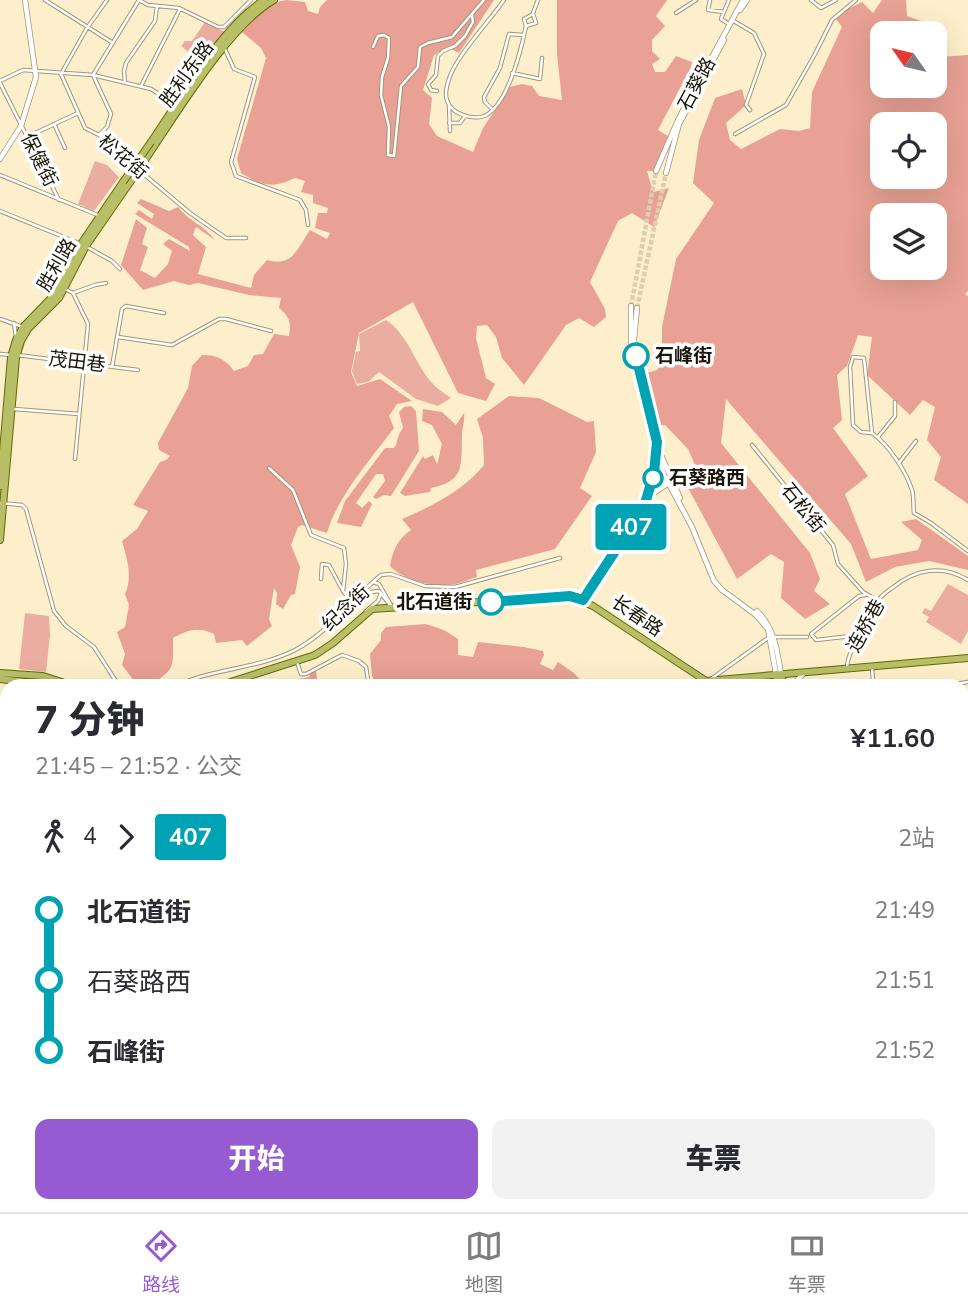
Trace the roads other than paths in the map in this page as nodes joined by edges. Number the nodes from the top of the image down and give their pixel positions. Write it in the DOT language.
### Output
graph roads {
  1 [pos="24,0"];
  2 [pos="45,0"];
  3 [pos="107,0"];
  4 [pos="139,0"];
  5 [pos="251,0"];
  6 [pos="264,0"];
  7 [pos="274,0"];
  8 [pos="484,0"];
  9 [pos="504,0"];
  10 [pos="538,0"];
  11 [pos="696,0"];
  12 [pos="710,0"];
  13 [pos="729,0"];
  14 [pos="745,0"];
  15 [pos="811,0"];
  16 [pos="836,0"];
  17 [pos="856,0"];
  18 [pos="157,6"];
  19 [pos="180,9"];
  20 [pos="724,12"];
  21 [pos="676,13"];
  22 [pos="533,14"];
  23 [pos="472,15"];
  24 [pos="732,21"];
  25 [pos="526,26"];
  26 [pos="87,28"];
  27 [pos="524,35"];
  28 [pos="113,43"];
  29 [pos="225,47"];
  30 [pos="373,47"];
  31 [pos="542,58"];
  32 [pos="36,72"];
  33 [pos="512,73"];
  34 [pos="61,74"];
  35 [pos="93,75"];
  36 [pos="0,82"];
  37 [pos="125,82"];
  38 [pos="141,86"];
  39 [pos="437,92"];
  40 [pos="449,105"];
  41 [pos="176,106"];
  42 [pos="493,110"];
  43 [pos="750,110"];
  44 [pos="78,112"];
  45 [pos="465,116"];
  46 [pos="449,122"];
  47 [pos="54,124"];
  48 [pos="21,125"];
  49 [pos="450,131"];
  50 [pos="734,134"];
  51 [pos="99,135"];
  52 [pos="27,137"];
  53 [pos="65,148"];
  54 [pos="0,159"];
  55 [pos="656,172"];
  56 [pos="666,173"];
  57 [pos="0,175"];
  58 [pos="135,175"];
  59 [pos="59,200"];
  60 [pos="0,211"];
  61 [pos="102,217"];
  62 [pos="308,225"];
  63 [pos="246,238"];
  64 [pos="84,245"];
  65 [pos="120,269"];
  66 [pos="106,283"];
  67 [pos="64,288"];
  68 [pos="73,293"];
  69 [pos="631,306"];
  70 [pos="637,308"];
  71 [pos="164,313"];
  72 [pos="0,319"];
  73 [pos="14,323"];
  74 [pos="26,328"];
  75 [pos="271,331"];
  76 [pos="118,337"];
  77 [pos="16,340"];
  78 [pos="0,354"];
  79 [pos="14,355"];
  80 [pos="84,363"];
  81 [pos="112,367"];
  82 [pos="138,370"];
  83 [pos="0,381"];
  84 [pos="9,382"];
  85 [pos="895,402"];
  86 [pos="10,408"];
  87 [pos="79,414"];
  88 [pos="872,433"];
  89 [pos="2,437"];
  90 [pos="878,437"];
  91 [pos="655,440"];
  92 [pos="916,440"];
  93 [pos="752,446"];
  94 [pos="657,453"];
  95 [pos="75,459"];
  96 [pos="898,464"];
  97 [pos="270,468"];
  98 [pos="653,477"];
  99 [pos="668,481"];
  100 [pos="0,486"];
  101 [pos="651,486"];
  102 [pos="648,500"];
  103 [pos="2,503"];
  104 [pos="0,540"];
  105 [pos="968,551"];
  106 [pos="559,558"];
  107 [pos="386,574"];
  108 [pos="321,579"];
  109 [pos="968,580"];
  110 [pos="373,582"];
  111 [pos="585,588"];
  112 [pos="343,591"];
  113 [pos="382,591"];
  114 [pos="359,594"];
  115 [pos="570,596"];
  116 [pos="869,596"];
  117 [pos="583,598"];
  118 [pos="351,601"];
  119 [pos="878,601"];
  120 [pos="391,606"];
  121 [pos="363,616"];
  122 [pos="773,637"];
  123 [pos="807,638"];
  124 [pos="855,643"];
  125 [pos="968,658"];
  126 [pos="297,662"];
  127 [pos="968,664"];
  128 [pos="872,665"];
  129 [pos="847,667"];
  130 [pos="806,672"];
  131 [pos="779,674"];
  132 [pos="0,676"];
  133 [pos="18,679"];
  134 [pos="33,679"];
  135 [pos="52,679"];
  136 [pos="115,679"];
  137 [pos="194,679"];
  138 [pos="241,679"];
  139 [pos="368,679"];
  140 [pos="703,679"];
  141 [pos="711,679"];
  142 [pos="727,679"];
  143 [pos="780,679"];
  144 [pos="799,679"];
  145 [pos="873,679"];
  1 -- 32 [label="main road"];
  2 -- 26 [label="street"];
  3 -- 26 [label="street"];
  4 -- 18 [label="street"];
  4 -- 28 [label="street"];
  5 -- 19 [label="street"];
  6 -- 41 [label="main road, 胜利路"];
  7 -- 29 [label="main road, 胜利东路"];
  8 -- 23 [label="street"];
  9 -- 40 [label="street"];
  10 -- 22 [label="street"];
  11 -- 21 [label="street"];
  12 -- 20 [label="street"];
  13 -- 20 [label="street"];
  14 -- 24 [label="main road, 石葵路"];
  15 -- 16 [label="street"];
  17 -- 50 [label="street"];
  18 -- 19 [label="street"];
  18 -- 37 [label="street"];
  19 -- 38 [label="street"];
  20 -- 24 [label="street"];
  22 -- 25 [label="street"];
  22 -- 25 [label="street"];
  23 -- 30 [label="street"];
  23 -- 39 [label="street"];
  24 -- 43 [label="street"];
  24 -- 55 [label="main road, 石葵路"];
  24 -- 56 [label="main road"];
  25 -- 27 [label="street"];
  26 -- 28 [label="street"];
  26 -- 34 [label="street"];
  27 -- 33 [label="street"];
  27 -- 42 [label="street"];
  28 -- 35 [label="street"];
  29 -- 58 [label="main road, 胜利东路, bridge"];
  29 -- 62 [label="street"];
  31 -- 33 [label="street"];
  32 -- 34 [label="street"];
  32 -- 36 [label="street"];
  32 -- 48 [label="main road"];
  33 -- 42 [label="street"];
  34 -- 35 [label="street"];
  34 -- 44 [label="street, 松花街"];
  35 -- 37 [label="street"];
  35 -- 51 [label="street"];
  36 -- 48 [label="street, 保健街"];
  37 -- 38 [label="street"];
  38 -- 41 [label="street"];
  40 -- 45 [label="street"];
  40 -- 46 [label="street"];
  41 -- 61 [label="main road, 胜利路, bridge"];
  42 -- 45 [label="street"];
  44 -- 47 [label="street"];
  44 -- 51 [label="street, 松花街"];
  45 -- 46 [label="street"];
  46 -- 49 [label="street"];
  47 -- 52 [label="street"];
  47 -- 53 [label="street"];
  48 -- 52 [label="street, 保健街"];
  48 -- 54 [label="main road"];
  51 -- 63 [label="street, 松花街"];
  52 -- 59 [label="street, 保健街"];
  57 -- 59 [label="street"];
  58 -- 61 [label="main road, 胜利路"];
  59 -- 61 [label="street"];
  60 -- 64 [label="street"];
  61 -- 64 [label="main road, 胜利路"];
  64 -- 65 [label="street"];
  64 -- 67 [label="main road, 胜利路"];
  64 -- 74 [label="main road, 胜利路"];
  66 -- 68 [label="street"];
  67 -- 68 [label="street"];
  67 -- 74 [label="main road, 胜利路"];
  68 -- 80 [label="street"];
  69 -- 91 [label="main road"];
  70 -- 91 [label="main road"];
  71 -- 76 [label="street"];
  72 -- 73 [label="street"];
  73 -- 74 [label="street"];
  73 -- 77 [label="street"];
  74 -- 77 [label="main road, 胜利路"];
  74 -- 79 [label="main road, 胜利路"];
  75 -- 76 [label="street"];
  76 -- 81 [label="street"];
  77 -- 79 [label="main road, 胜利路"];
  78 -- 79 [label="street, 茂田巷"];
  79 -- 80 [label="street, 茂田巷"];
  79 -- 84 [label="main road, 胜利路"];
  79 -- 86 [label="main road, 胜利路"];
  80 -- 81 [label="street, 茂田巷"];
  80 -- 87 [label="street"];
  81 -- 82 [label="street, 茂田巷"];
  83 -- 84 [label="main road"];
  84 -- 86 [label="main road, 胜利路"];
  85 -- 90 [label="street"];
  86 -- 87 [label="street"];
  86 -- 89 [label="main road, 胜利路"];
  86 -- 103 [label="main road, 胜利路"];
  87 -- 95 [label="street"];
  88 -- 88 [label="street"];
  88 -- 90 [label="street"];
  89 -- 100 [label="main road, 胜利路"];
  90 -- 96 [label="street"];
  91 -- 94 [label="main road"];
  91 -- 99 [label="main road"];
  91 -- 111 [label="main road"];
  92 -- 96 [label="street"];
  93 -- 116 [label="street, 石松街"];
  94 -- 98 [label="main road"];
  94 -- 99 [label="main road"];
  96 -- 105 [label="street"];
  97 -- 112 [label="street"];
  98 -- 99 [label="main road"];
  98 -- 101 [label="main road"];
  99 -- 101 [label="main road"];
  99 -- 102 [label="main road"];
  99 -- 122 [label="main road"];
  101 -- 102 [label="main road"];
  102 -- 117 [label="main road"];
  103 -- 104 [label="main road, 胜利路"];
  103 -- 136 [label="street"];
  106 -- 107 [label="street, 纪念街"];
  107 -- 110 [label="street, 纪念街"];
  107 -- 113 [label="street"];
  108 -- 112 [label="street"];
  109 -- 119 [label="street, 连桥巷"];
  110 -- 113 [label="street"];
  110 -- 114 [label="street, 纪念街"];
  111 -- 115 [label="main road"];
  111 -- 117 [label="main road"];
  112 -- 118 [label="street"];
  113 -- 114 [label="street"];
  113 -- 120 [label="street"];
  113 -- 121 [label="street"];
  114 -- 118 [label="street, 纪念街"];
  115 -- 117 [label="main road, 长春路"];
  115 -- 120 [label="main road, 长春路"];
  116 -- 119 [label="street, 石松街"];
  116 -- 124 [label="street"];
  117 -- 140 [label="main road, 长春路"];
  118 -- 137 [label="street, 纪念街"];
  119 -- 124 [label="street, 连桥巷"];
  120 -- 121 [label="main road, 长春路"];
  121 -- 126 [label="main road, 长春路"];
  122 -- 123 [label="street"];
  122 -- 131 [label="main road"];
  122 -- 141 [label="street"];
  124 -- 129 [label="street, 连桥巷"];
  125 -- 127 [label="street"];
  125 -- 128 [label="main road, 长春路"];
  126 -- 138 [label="main road, 长春路"];
  126 -- 139 [label="street"];
  128 -- 129 [label="main road, 长春路"];
  128 -- 145 [label="street"];
  129 -- 130 [label="main road, 长春路"];
  130 -- 131 [label="main road, 长春路"];
  130 -- 144 [label="main road"];
  131 -- 142 [label="main road, 长春路"];
  131 -- 143 [label="main road"];
  132 -- 133 [label="main road"];
  132 -- 134 [label="main road"];
  132 -- 135 [label="main road"];
}
